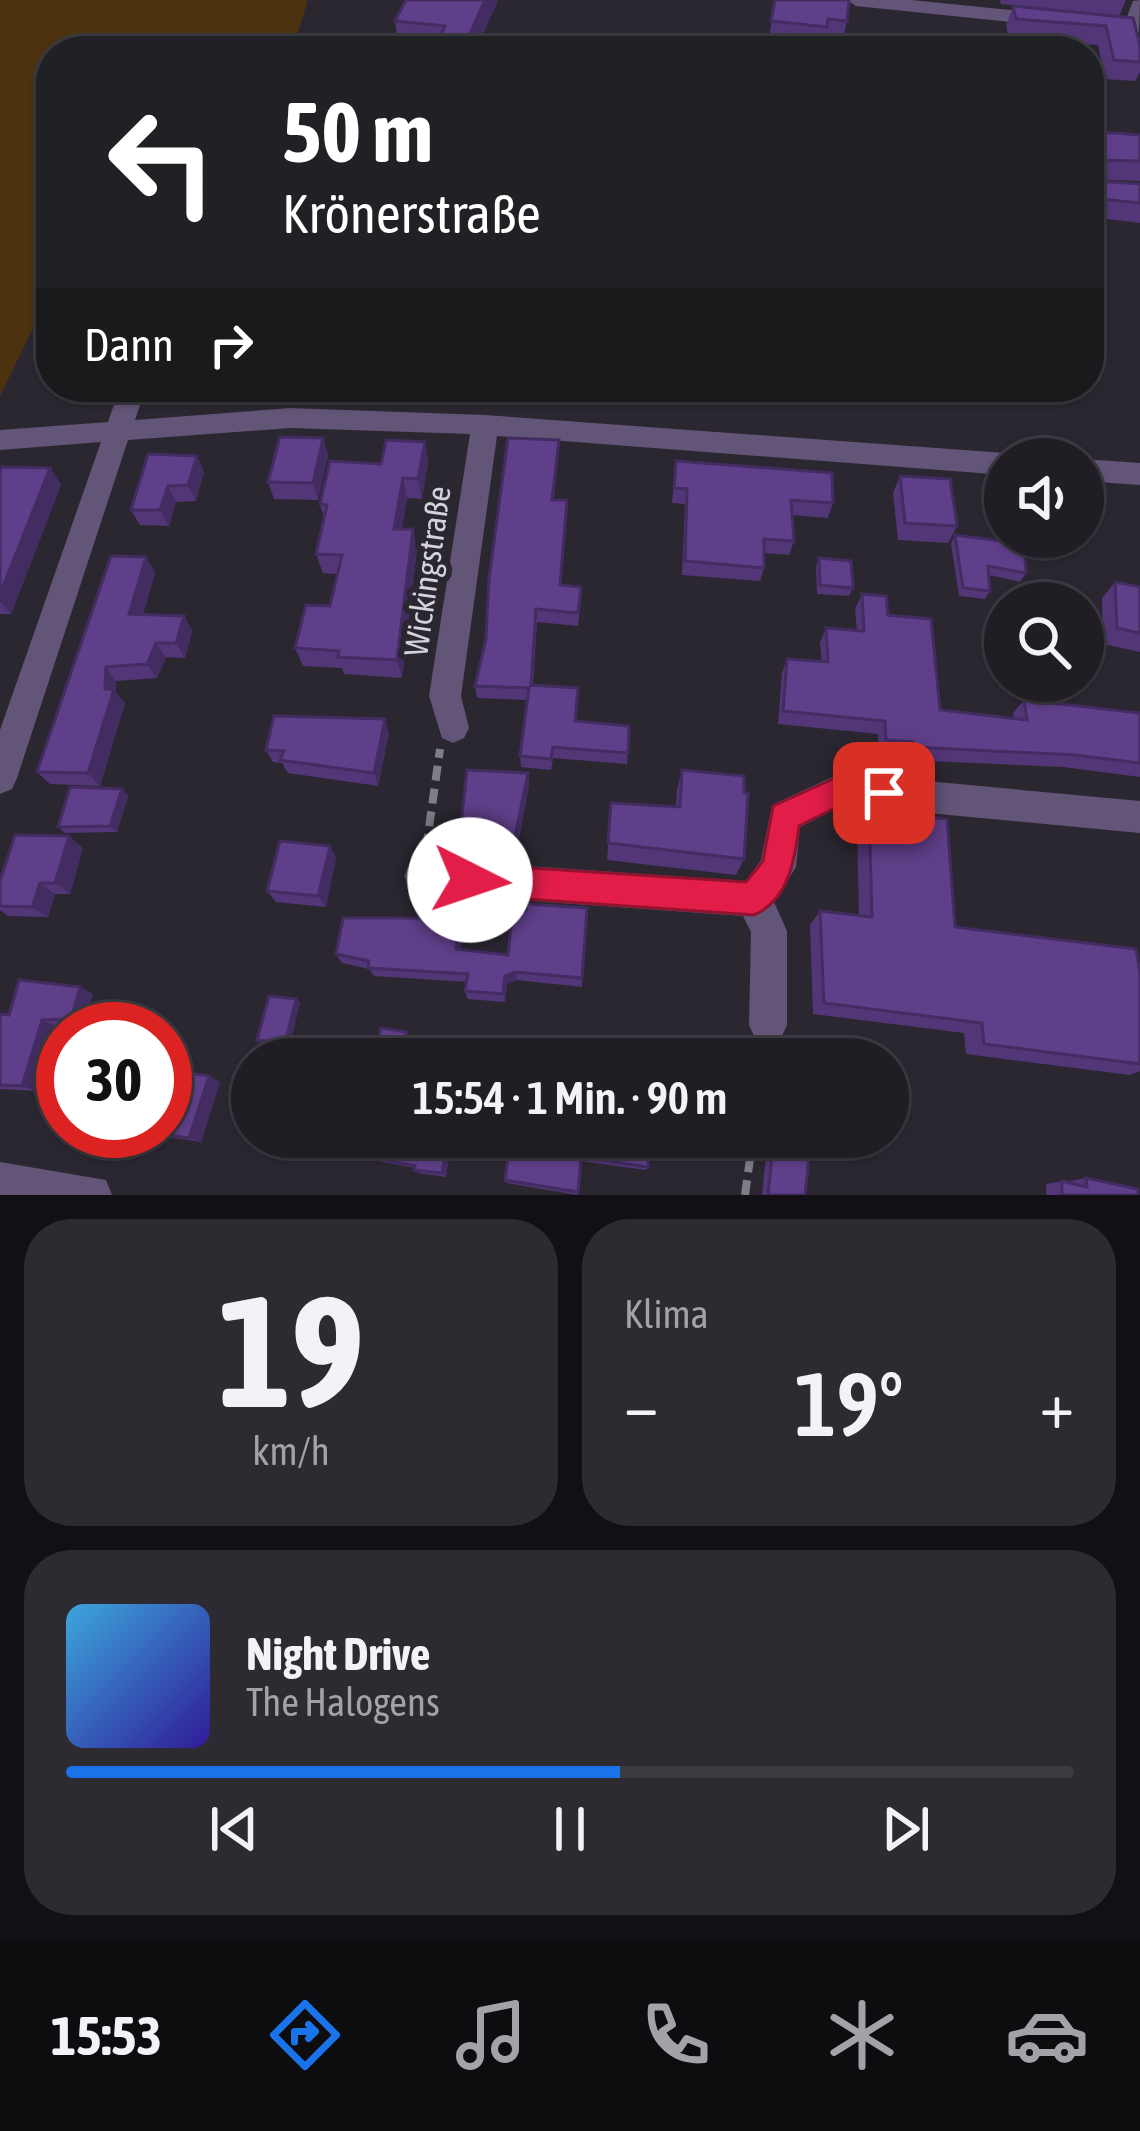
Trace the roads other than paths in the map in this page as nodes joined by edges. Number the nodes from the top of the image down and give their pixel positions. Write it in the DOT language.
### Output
graph roads {
  1 [pos="856,0"];
  2 [pos="1140,4"];
  3 [pos="1061,21"];
  4 [pos="1084,23"];
  5 [pos="1104,189"];
  6 [pos="1140,192"];
  7 [pos="128,402"];
  8 [pos="485,425"];
  9 [pos="119,431"];
  10 [pos="0,440"];
  11 [pos="984,462"];
  12 [pos="1104,471"];
  13 [pos="1140,474"];
  14 [pos="453,728"];
  15 [pos="0,778"];
  16 [pos="1140,817"];
  17 [pos="422,876"];
  18 [pos="754,899"];
  19 [pos="768,1025"];
  20 [pos="0,1182"];
  21 [pos="91,1195"];
  1 -- 3 [label="street"];
  2 -- 4 [label="street"];
  5 -- 6 [label="street"];
  7 -- 9 [label="street"];
  8 -- 9 [label="street"];
  8 -- 11 [label="street"];
  8 -- 14 [label="street, Wickingstraße"];
  9 -- 10 [label="street"];
  9 -- 15 [label="street"];
  12 -- 13 [label="street"];
  16 -- 18 [label="street"];
  17 -- 18 [label="street"];
  18 -- 19 [label="street"];
  20 -- 21 [label="street"];
}
